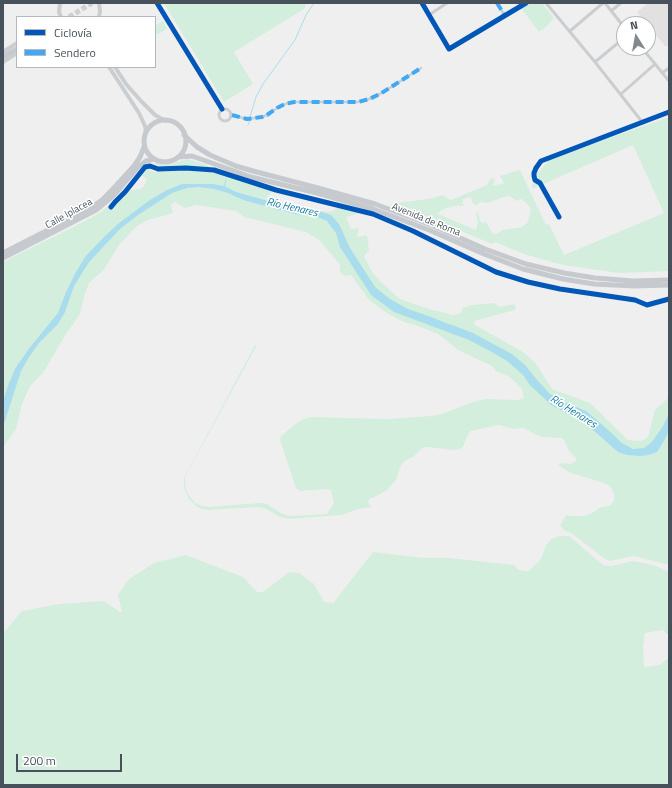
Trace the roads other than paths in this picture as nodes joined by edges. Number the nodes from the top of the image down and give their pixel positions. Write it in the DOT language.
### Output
graph roads {
  1 [pos="60,3"];
  2 [pos="157,3"];
  3 [pos="422,3"];
  4 [pos="447,3"];
  5 [pos="497,3"];
  6 [pos="526,3"];
  7 [pos="546,3"];
  8 [pos="604,3"];
  9 [pos="621,3"];
  10 [pos="101,4"];
  11 [pos="612,11"];
  12 [pos="60,15"];
  13 [pos="429,15"];
  14 [pos="99,16"];
  15 [pos="505,16"];
  16 [pos="616,16"];
  17 [pos="570,31"];
  18 [pos="16,44"];
  19 [pos="616,45"];
  20 [pos="16,50"];
  21 [pos="3,52"];
  22 [pos="16,54"];
  23 [pos="648,56"];
  24 [pos="3,57"];
  25 [pos="3,62"];
  26 [pos="595,62"];
  27 [pos="655,64"];
  28 [pos="110,68"];
  29 [pos="116,68"];
  30 [pos="421,68"];
  31 [pos="669,68"];
  32 [pos="662,73"];
  33 [pos="669,81"];
  34 [pos="621,94"];
  35 [pos="222,108"];
  36 [pos="669,112"];
  37 [pos="232,115"];
  38 [pos="166,121"];
  39 [pos="643,123"];
  40 [pos="146,132"];
  41 [pos="184,135"];
  42 [pos="144,147"];
  43 [pos="178,157"];
  44 [pos="153,158"];
  45 [pos="111,207"];
  46 [pos="559,217"];
  47 [pos="3,253"];
  48 [pos="3,258"];
  49 [pos="669,280"];
  50 [pos="669,286"];
  51 [pos="669,299"];
  1 -- 12 [label="street"];
  2 -- 35 [label="street"];
  3 -- 13 [label="street"];
  4 -- 13 [label="street"];
  5 -- 15 [label="street"];
  6 -- 15 [label="street"];
  7 -- 17 [label="street"];
  8 -- 11 [label="street"];
  8 -- 17 [label="street"];
  9 -- 11 [label="street"];
  10 -- 14 [label="street"];
  11 -- 16 [label="street"];
  13 -- 15 [label="street"];
  17 -- 26 [label="street"];
  18 -- 21 [label="street"];
  19 -- 26 [label="street"];
  20 -- 24 [label="main road"];
  22 -- 25 [label="street"];
  23 -- 27 [label="street"];
  26 -- 34 [label="street"];
  27 -- 32 [label="street"];
  27 -- 34 [label="street"];
  28 -- 40 [label="street"];
  29 -- 38 [label="street"];
  30 -- 37 [label="street"];
  31 -- 32 [label="street"];
  32 -- 33 [label="street"];
  34 -- 39 [label="street"];
  35 -- 37 [label="street"];
  35 -- 37 [label="street"];
  36 -- 39 [label="street"];
  38 -- 40 [label="main road"];
  38 -- 41 [label="main road"];
  39 -- 46 [label="street"];
  40 -- 42 [label="main road"];
  41 -- 43 [label="main road"];
  41 -- 49 [label="main road, Avenida de Roma"];
  42 -- 44 [label="main road"];
  42 -- 47 [label="main road, Calle Iplacea"];
  43 -- 44 [label="main road"];
  43 -- 50 [label="main road, Avenida de Roma"];
  44 -- 48 [label="main road, Calle Iplacea"];
  45 -- 51 [label="street"];
}
